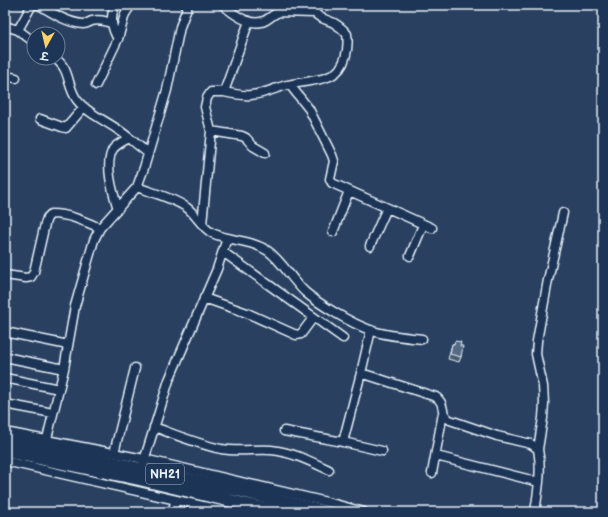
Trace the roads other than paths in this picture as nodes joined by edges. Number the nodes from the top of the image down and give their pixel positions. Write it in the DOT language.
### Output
graph roads {
  1 [pos="32,5"];
  2 [pos="40,5"];
  3 [pos="115,5"];
  4 [pos="131,5"];
  5 [pos="188,5"];
  6 [pos="224,5"];
  7 [pos="314,9"];
  8 [pos="249,21"];
  9 [pos="111,23"];
  10 [pos="5,26"];
  11 [pos="18,30"];
  12 [pos="26,36"];
  13 [pos="118,39"];
  14 [pos="64,66"];
  15 [pos="5,76"];
  16 [pos="16,78"];
  17 [pos="96,84"];
  18 [pos="290,85"];
  19 [pos="224,92"];
  20 [pos="84,107"];
  21 [pos="40,119"];
  22 [pos="211,130"];
  23 [pos="129,138"];
  24 [pos="148,153"];
  25 [pos="265,153"];
  26 [pos="137,187"];
  27 [pos="349,191"];
  28 [pos="387,208"];
  29 [pos="118,209"];
  30 [pos="563,213"];
  31 [pos="202,224"];
  32 [pos="423,225"];
  33 [pos="100,228"];
  34 [pos="432,228"];
  35 [pos="333,232"];
  36 [pos="227,238"];
  37 [pos="370,246"];
  38 [pos="223,252"];
  39 [pos="410,256"];
  40 [pos="5,275"];
  41 [pos="204,298"];
  42 [pos="313,318"];
  43 [pos="371,330"];
  44 [pos="5,332"];
  45 [pos="343,338"];
  46 [pos="422,339"];
  47 [pos="68,345"];
  48 [pos="5,357"];
  49 [pos="135,368"];
  50 [pos="64,369"];
  51 [pos="361,373"];
  52 [pos="5,378"];
  53 [pos="59,389"];
  54 [pos="5,404"];
  55 [pos="443,412"];
  56 [pos="53,413"];
  57 [pos="154,427"];
  58 [pos="284,431"];
  59 [pos="5,432"];
  60 [pos="5,439"];
  61 [pos="343,442"];
  62 [pos="45,443"];
  63 [pos="538,449"];
  64 [pos="5,451"];
  65 [pos="382,451"];
  66 [pos="114,453"];
  67 [pos="436,456"];
  68 [pos="5,461"];
  69 [pos="143,464"];
  70 [pos="328,470"];
  71 [pos="432,473"];
  72 [pos="539,482"];
  73 [pos="176,500"];
  74 [pos="172,512"];
  75 [pos="229,512"];
  76 [pos="277,512"];
  77 [pos="325,512"];
  78 [pos="364,512"];
  79 [pos="535,512"];
  1 -- 11 [label="street"];
  2 -- 9 [label="street"];
  3 -- 9 [label="street"];
  4 -- 13 [label="street"];
  5 -- 24 [label="street"];
  6 -- 8 [label="street"];
  7 -- 8 [label="street"];
  7 -- 18 [label="street"];
  8 -- 19 [label="street"];
  9 -- 13 [label="street"];
  10 -- 11 [label="street"];
  11 -- 12 [label="street"];
  13 -- 17 [label="street"];
  14 -- 20 [label="street"];
  15 -- 16 [label="street"];
  18 -- 19 [label="street"];
  18 -- 27 [label="street"];
  19 -- 22 [label="street"];
  20 -- 21 [label="street"];
  20 -- 23 [label="street"];
  22 -- 25 [label="street"];
  22 -- 31 [label="street"];
  23 -- 24 [label="street"];
  23 -- 29 [label="street"];
  24 -- 26 [label="street"];
  26 -- 29 [label="street"];
  26 -- 31 [label="street"];
  27 -- 28 [label="street"];
  27 -- 35 [label="street"];
  28 -- 32 [label="street"];
  28 -- 37 [label="street"];
  29 -- 33 [label="street"];
  30 -- 63 [label="street"];
  31 -- 36 [label="street"];
  32 -- 34 [label="street"];
  32 -- 39 [label="street"];
  33 -- 40 [label="street"];
  33 -- 47 [label="street"];
  36 -- 38 [label="street"];
  36 -- 43 [label="street"];
  38 -- 41 [label="street"];
  38 -- 42 [label="street"];
  41 -- 42 [label="street"];
  41 -- 57 [label="street"];
  42 -- 45 [label="street"];
  43 -- 46 [label="street"];
  43 -- 51 [label="street"];
  44 -- 47 [label="street"];
  47 -- 50 [label="street"];
  48 -- 50 [label="street"];
  49 -- 66 [label="street"];
  50 -- 53 [label="street"];
  51 -- 55 [label="street"];
  51 -- 61 [label="street"];
  52 -- 53 [label="street"];
  53 -- 56 [label="street"];
  54 -- 56 [label="street"];
  55 -- 63 [label="street"];
  55 -- 67 [label="street"];
  56 -- 62 [label="street"];
  57 -- 69 [label="street"];
  57 -- 70 [label="street"];
  58 -- 61 [label="street"];
  59 -- 62 [label="street"];
  60 -- 62 [label="highway, NH21"];
  61 -- 65 [label="street"];
  62 -- 66 [label="street"];
  62 -- 69 [label="highway, NH21"];
  63 -- 72 [label="street"];
  64 -- 76 [label="highway, NH21"];
  66 -- 69 [label="street"];
  67 -- 71 [label="street"];
  67 -- 72 [label="street"];
  68 -- 73 [label="street"];
  69 -- 77 [label="highway, NH21"];
  69 -- 78 [label="street"];
  72 -- 79 [label="street"];
  73 -- 74 [label="street"];
  73 -- 75 [label="street"];
}
